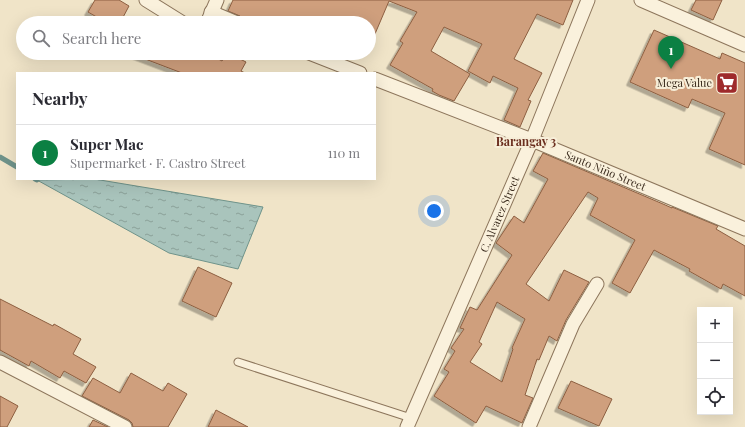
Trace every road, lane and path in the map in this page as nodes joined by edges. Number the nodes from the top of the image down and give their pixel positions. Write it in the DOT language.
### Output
graph roads {
  1 [pos="146,0"];
  2 [pos="217,0"];
  3 [pos="588,0"];
  4 [pos="641,0"];
  5 [pos="172,16"];
  6 [pos="210,16"];
  7 [pos="745,44"];
  8 [pos="327,60"];
  9 [pos="357,72"];
  10 [pos="376,78"];
  11 [pos="532,140"];
  12 [pos="745,229"];
  13 [pos="597,284"];
  14 [pos="0,362"];
  15 [pos="238,362"];
  16 [pos="409,422"];
  17 [pos="125,427"];
  18 [pos="529,427"];
  1 -- 5 [label="street"];
  2 -- 6 [label="street"];
  3 -- 11 [label="street, C. Alvarez Street"];
  4 -- 7 [label="street"];
  8 -- 9 [label="street"];
  10 -- 11 [label="street, Santo Niño Street"];
  11 -- 12 [label="street, Santo Niño Street"];
  11 -- 16 [label="street, C. Alvarez Street"];
  13 -- 18 [label="street"];
  14 -- 17 [label="street"];
  15 -- 16 [label="lane"];
}
